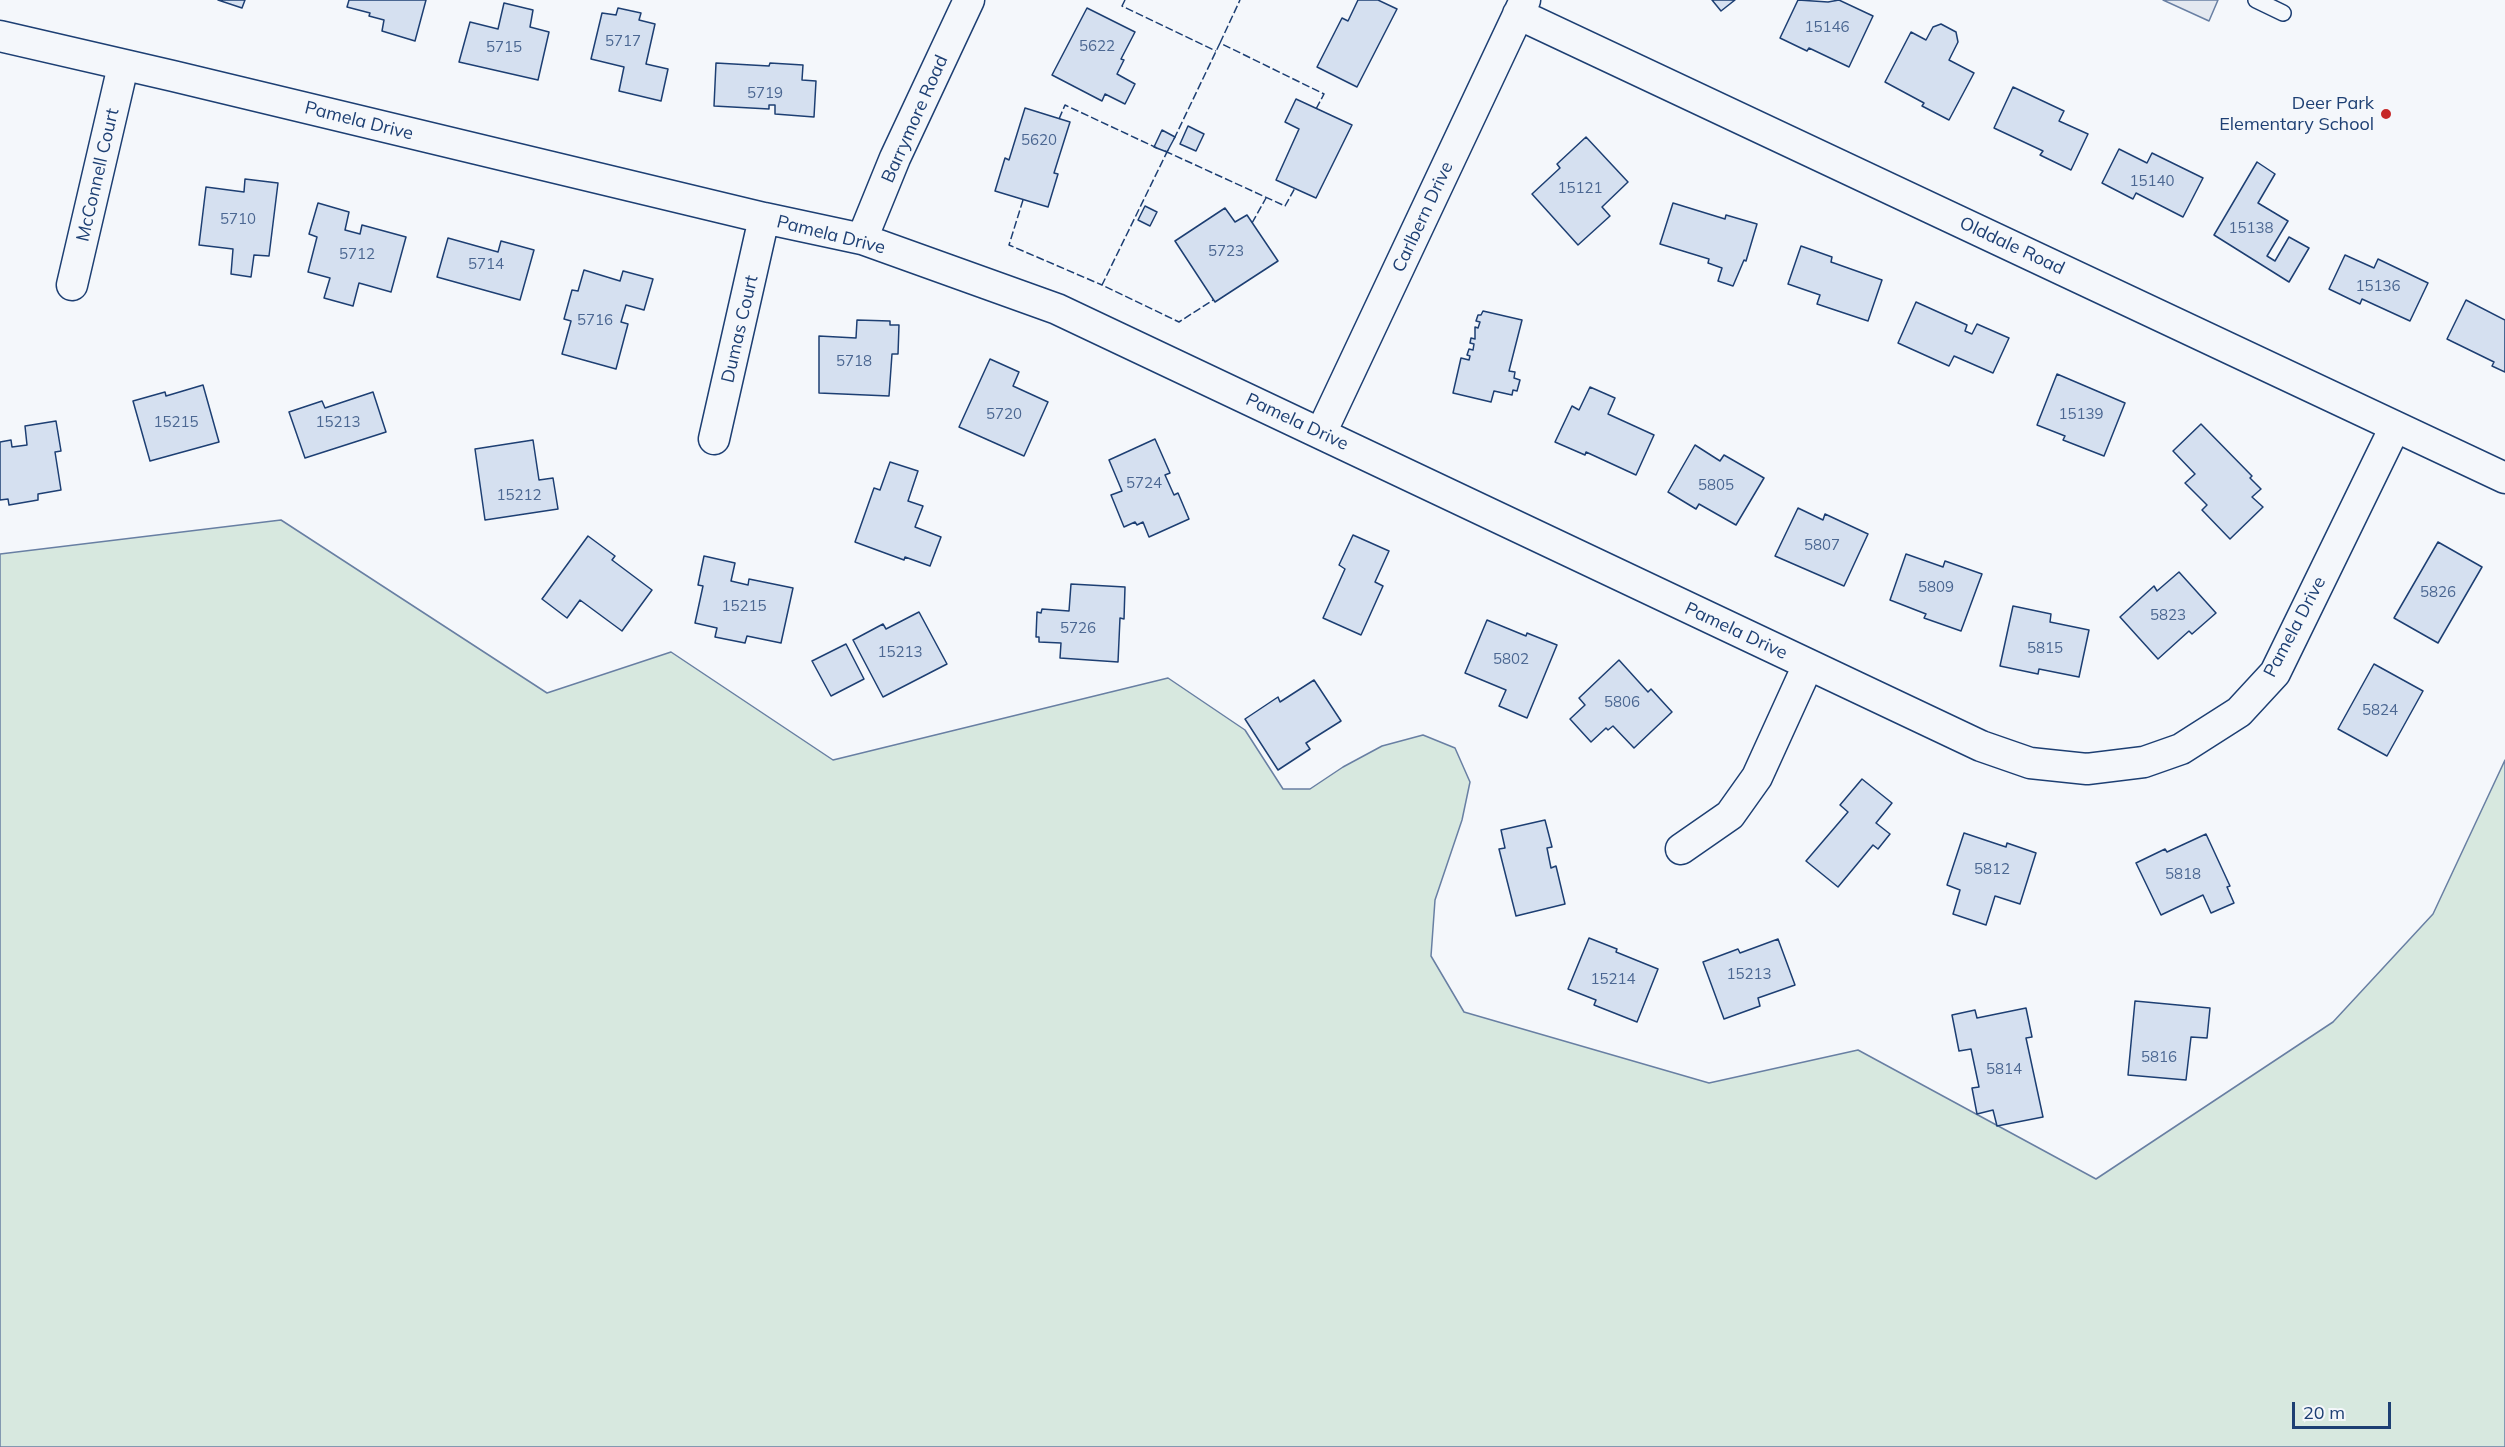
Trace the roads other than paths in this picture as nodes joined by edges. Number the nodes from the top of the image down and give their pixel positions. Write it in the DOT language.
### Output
graph roads {
  1 [pos="969,0"];
  2 [pos="2256,0"];
  3 [pos="1522,7"];
  4 [pos="2283,13"];
  5 [pos="0,36"];
  6 [pos="123,66"];
  7 [pos="764,219"];
  8 [pos="862,238"];
  9 [pos="72,285"];
  10 [pos="2395,427"];
  11 [pos="1321,433"];
  12 [pos="714,440"];
  13 [pos="2505,478"];
  14 [pos="1808,665"];
  15 [pos="1681,849"];
  1 -- 8 [label="street, Barrymore Road"];
  2 -- 4 [label="lane"];
  3 -- 10 [label="street, Olddale Road"];
  3 -- 11 [label="street, Carlbern Drive"];
  5 -- 6 [label="street, Pamela Drive"];
  6 -- 7 [label="street, Pamela Drive"];
  6 -- 9 [label="street, McConnell Court"];
  7 -- 8 [label="street, Pamela Drive"];
  7 -- 12 [label="street, Dumas Court"];
  8 -- 11 [label="street, Pamela Drive"];
  10 -- 13 [label="street, Olddale Road"];
  10 -- 14 [label="street, Pamela Drive"];
  11 -- 14 [label="street, Pamela Drive"];
  14 -- 15 [label="street"];
}
